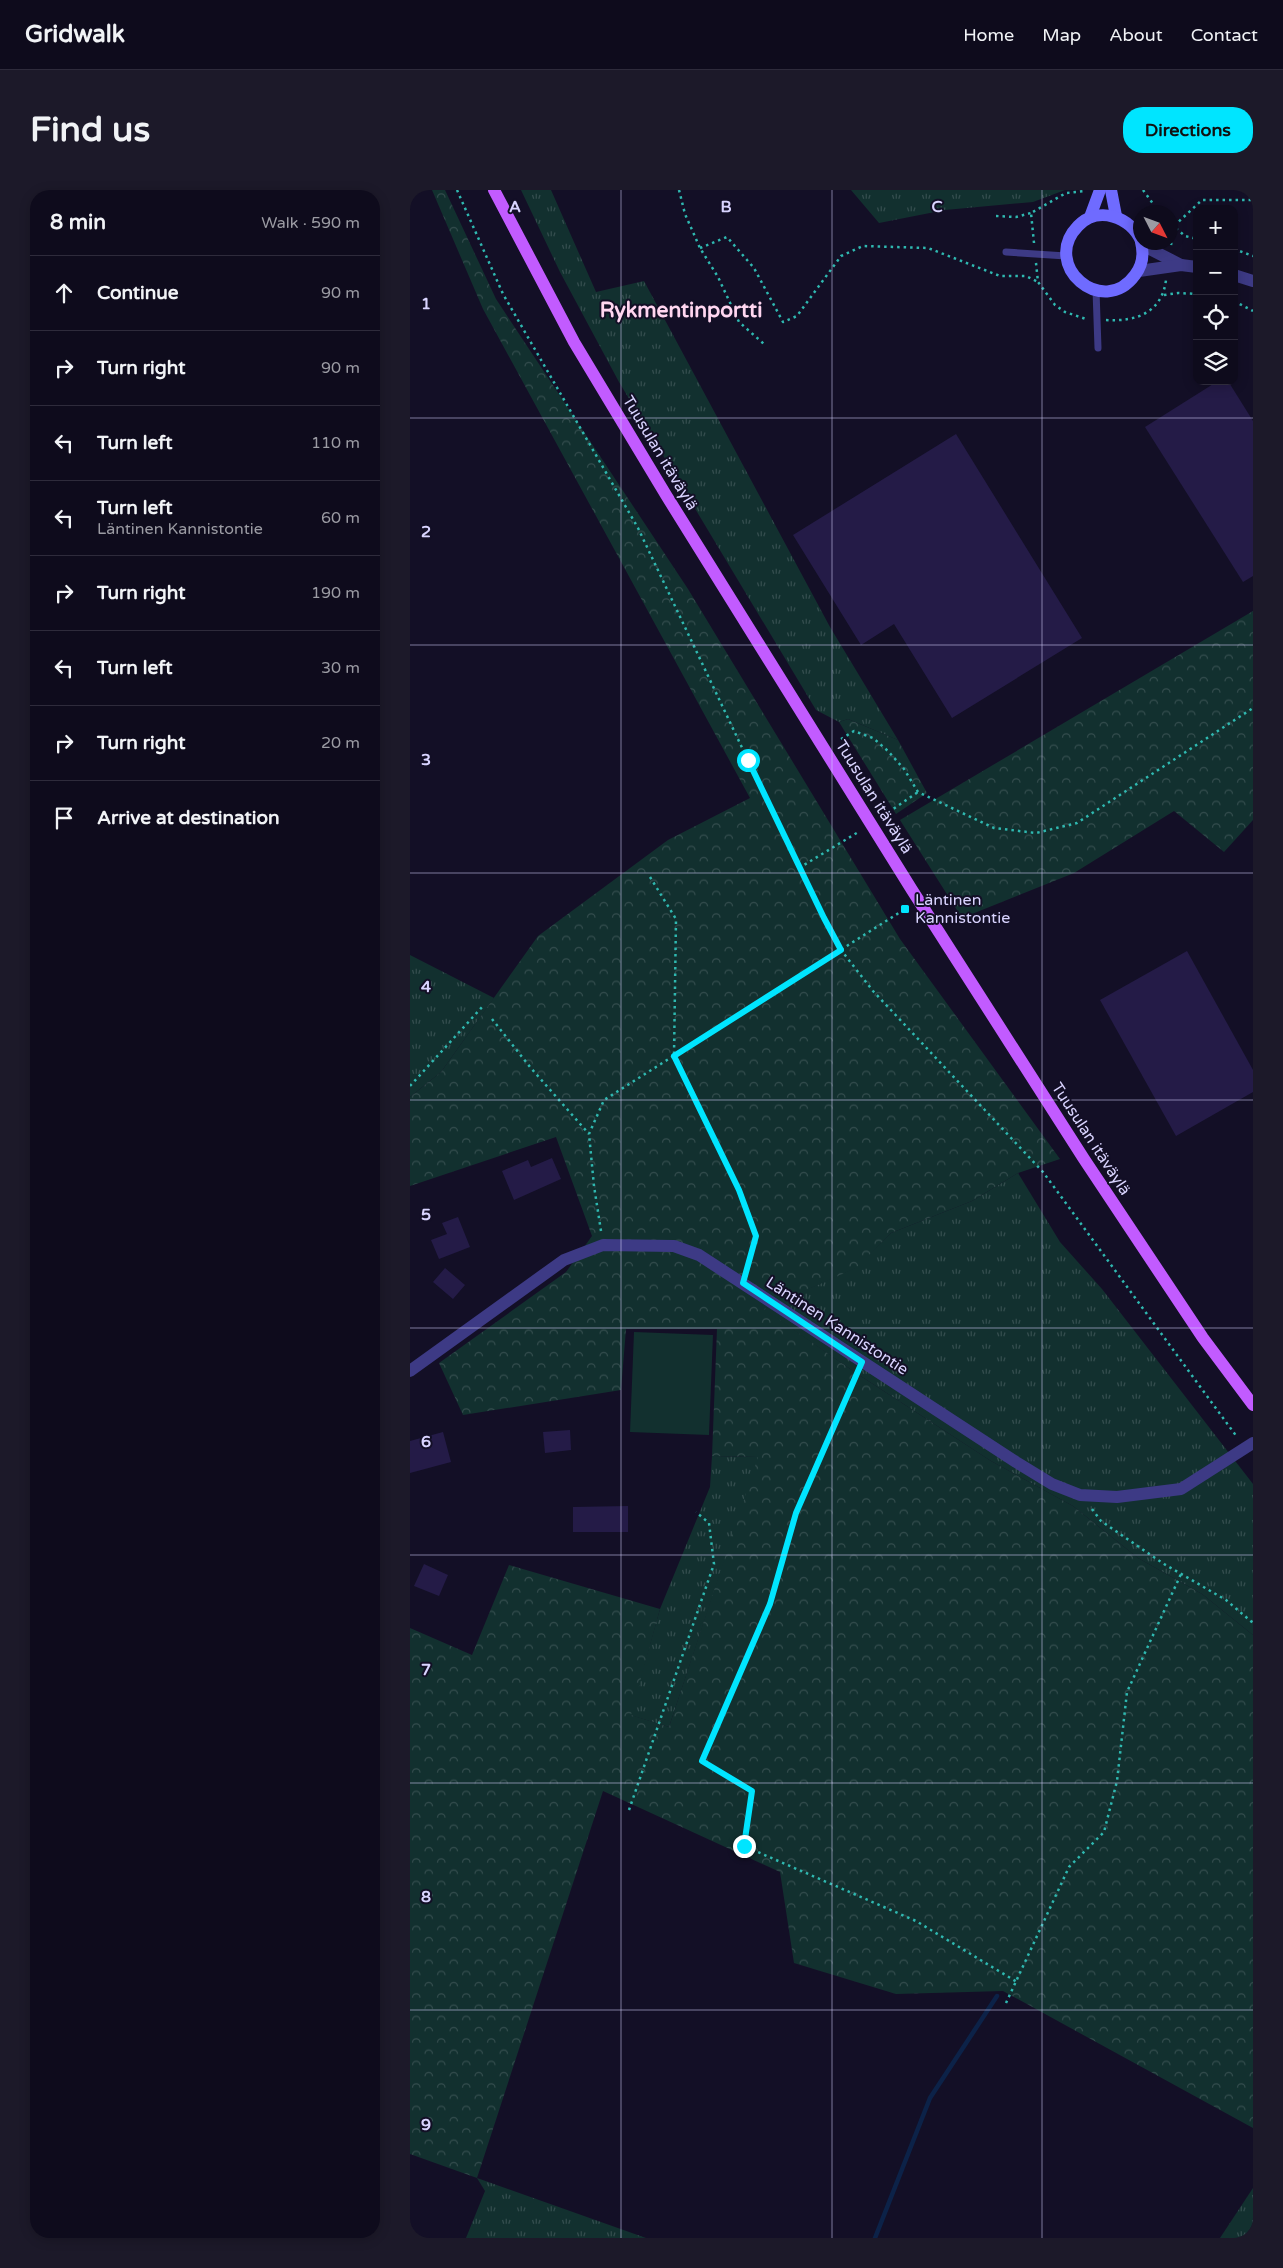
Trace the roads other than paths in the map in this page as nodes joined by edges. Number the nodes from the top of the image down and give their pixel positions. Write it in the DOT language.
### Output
graph roads {
  1 [pos="494,190"];
  2 [pos="1100,190"];
  3 [pos="1111,190"];
  4 [pos="1116,216"];
  5 [pos="1090,217"];
  6 [pos="1133,228"];
  7 [pos="1142,250"];
  8 [pos="1151,250"];
  9 [pos="1006,252"];
  10 [pos="1066,256"];
  11 [pos="1168,262"];
  12 [pos="1193,266"];
  13 [pos="1139,270"];
  14 [pos="1238,276"];
  15 [pos="1253,281"];
  16 [pos="1096,290"];
  17 [pos="1098,348"];
  18 [pos="410,1371"];
  19 [pos="1253,1405"];
  20 [pos="1249,1446"];
  1 -- 19 [label="main road, Tuusulan itäväylä"];
  2 -- 5 [label="street"];
  3 -- 4 [label="street"];
  4 -- 5 [label="street"];
  4 -- 6 [label="street"];
  5 -- 10 [label="street"];
  7 -- 13 [label="street"];
  8 -- 11 [label="street"];
  9 -- 10 [label="lane"];
  10 -- 16 [label="street"];
  11 -- 12 [label="street"];
  11 -- 13 [label="street"];
  13 -- 16 [label="street"];
  14 -- 15 [label="street"];
  16 -- 17 [label="lane"];
  18 -- 20 [label="street, Läntinen Kannistontie"];
}
